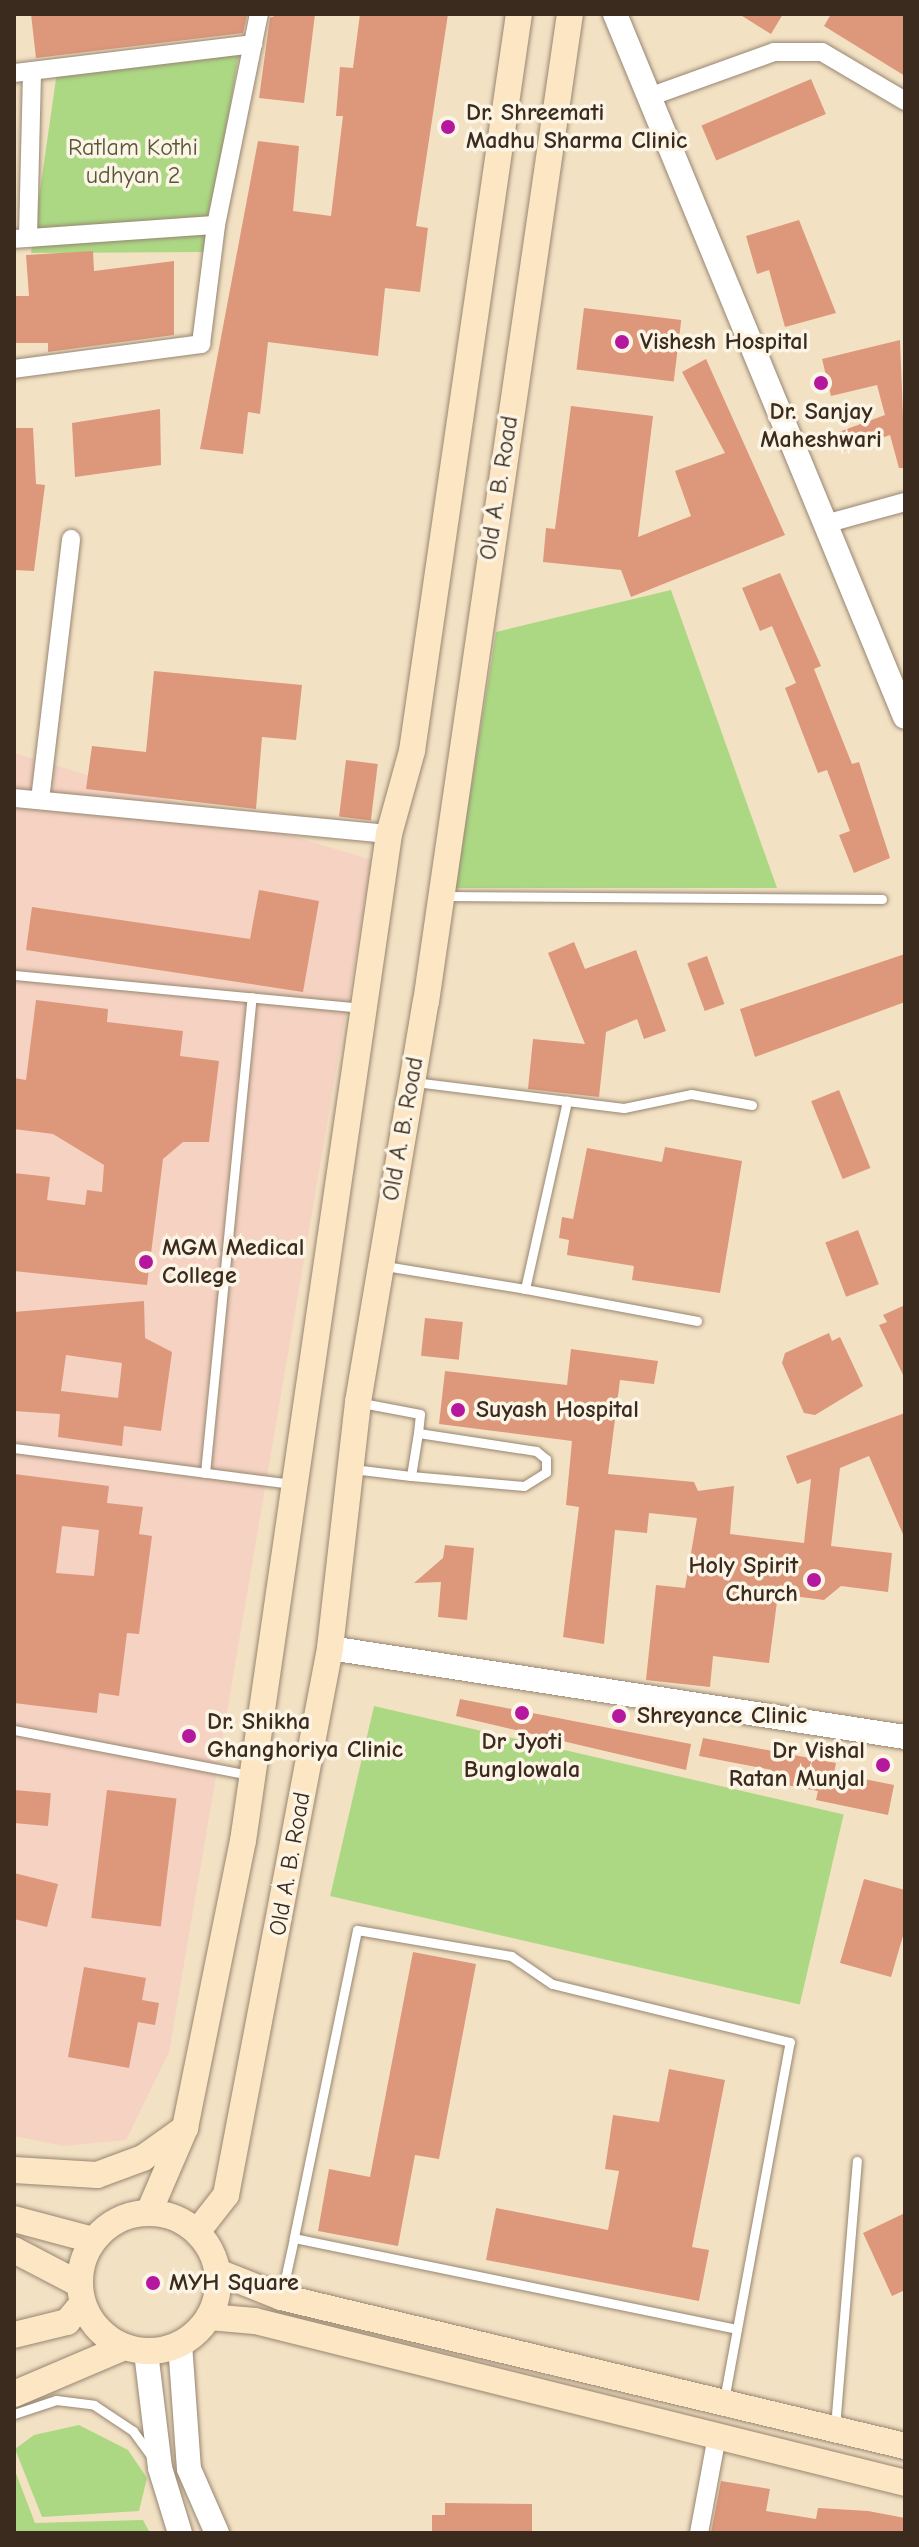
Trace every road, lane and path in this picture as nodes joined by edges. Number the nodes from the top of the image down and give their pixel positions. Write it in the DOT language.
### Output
graph roads {
  1 [pos="259,14"];
  2 [pos="519,14"];
  3 [pos="570,14"];
  4 [pos="615,14"];
  5 [pos="253,44"];
  6 [pos="23,74"];
  7 [pos="649,97"];
  8 [pos="905,101"];
  9 [pos="216,225"];
  10 [pos="21,238"];
  11 [pos="14,369"];
  12 [pos="905,502"];
  13 [pos="825,524"];
  14 [pos="71,539"];
  15 [pos="905,717"];
  16 [pos="14,798"];
  17 [pos="40,800"];
  18 [pos="389,834"];
  19 [pos="438,896"];
  20 [pos="882,899"];
  21 [pos="14,975"];
  22 [pos="252,997"];
  23 [pos="363,1008"];
  24 [pos="411,1081"];
  25 [pos="567,1101"];
  26 [pos="752,1105"];
  27 [pos="380,1265"];
  28 [pos="525,1289"];
  29 [pos="697,1321"];
  30 [pos="358,1402"];
  31 [pos="418,1433"];
  32 [pos="14,1448"];
  33 [pos="350,1468"];
  34 [pos="205,1473"];
  35 [pos="411,1476"];
  36 [pos="295,1485"];
  37 [pos="330,1648"];
  38 [pos="14,1730"];
  39 [pos="905,1737"];
  40 [pos="250,1775"];
  41 [pos="185,2128"];
  42 [pos="857,2161"];
  43 [pos="14,2170"];
  44 [pos="149,2212"];
  45 [pos="14,2219"];
  46 [pos="197,2232"];
  47 [pos="294,2238"];
  48 [pos="93,2240"];
  49 [pos="14,2250"];
  50 [pos="218,2272"];
  51 [pos="80,2294"];
  52 [pos="281,2297"];
  53 [pos="209,2317"];
  54 [pos="737,2329"];
  55 [pos="14,2335"];
  56 [pos="180,2344"];
  57 [pos="135,2349"];
  58 [pos="14,2394"];
  59 [pos="724,2404"];
  60 [pos="14,2414"];
  61 [pos="835,2430"];
  62 [pos="717,2436"];
  63 [pos="905,2446"];
  64 [pos="160,2468"];
  65 [pos="905,2483"];
  66 [pos="180,2533"];
  67 [pos="217,2533"];
  68 [pos="699,2533"];
  1 -- 5 [label="street"];
  2 -- 18 [label="main road, Old A. B. Road"];
  3 -- 19 [label="main road, Old A. B. Road"];
  4 -- 7 [label="street"];
  5 -- 6 [label="street"];
  5 -- 9 [label="street"];
  6 -- 10 [label="street"];
  7 -- 8 [label="street"];
  7 -- 13 [label="street"];
  9 -- 10 [label="street"];
  9 -- 11 [label="street"];
  12 -- 13 [label="street"];
  13 -- 15 [label="street"];
  14 -- 17 [label="street"];
  16 -- 17 [label="street"];
  17 -- 18 [label="street"];
  18 -- 23 [label="main road, Old A. B. Road"];
  19 -- 20 [label="lane"];
  19 -- 24 [label="main road, Old A. B. Road"];
  21 -- 22 [label="lane"];
  22 -- 23 [label="lane"];
  22 -- 34 [label="lane"];
  23 -- 36 [label="main road, Old A. B. Road"];
  24 -- 25 [label="lane"];
  24 -- 27 [label="main road, Old A. B. Road"];
  25 -- 26 [label="lane"];
  25 -- 28 [label="lane"];
  27 -- 28 [label="lane"];
  27 -- 30 [label="main road, Old A. B. Road"];
  28 -- 29 [label="lane"];
  30 -- 31 [label="lane"];
  30 -- 33 [label="main road, Old A. B. Road"];
  31 -- 35 [label="lane"];
  31 -- 35 [label="lane"];
  32 -- 34 [label="lane"];
  33 -- 35 [label="lane"];
  33 -- 37 [label="main road, Old A. B. Road"];
  34 -- 36 [label="lane"];
  36 -- 40 [label="main road, Old A. B. Road"];
  37 -- 39 [label="street"];
  37 -- 46 [label="main road, Old A. B. Road"];
  38 -- 40 [label="lane"];
  40 -- 41 [label="main road, Old A. B. Road"];
  41 -- 43 [label="main road"];
  41 -- 44 [label="main road, Old A. B. Road"];
  42 -- 61 [label="lane"];
  44 -- 46 [label="main road"];
  44 -- 48 [label="main road"];
  45 -- 48 [label="main road"];
  46 -- 50 [label="main road"];
  47 -- 52 [label="lane"];
  47 -- 54 [label="lane"];
  47 -- 54 [label="lane"];
  48 -- 51 [label="main road"];
  49 -- 51 [label="main road"];
  50 -- 52 [label="main road"];
  50 -- 53 [label="main road"];
  51 -- 55 [label="main road"];
  51 -- 57 [label="main road"];
  52 -- 59 [label="main road"];
  53 -- 56 [label="main road"];
  53 -- 62 [label="main road"];
  54 -- 59 [label="lane"];
  56 -- 57 [label="main road"];
  56 -- 67 [label="street"];
  57 -- 58 [label="main road"];
  57 -- 64 [label="street"];
  59 -- 61 [label="main road"];
  60 -- 64 [label="lane"];
  61 -- 63 [label="main road"];
  62 -- 65 [label="main road"];
  62 -- 68 [label="street"];
  64 -- 66 [label="street"];
}
